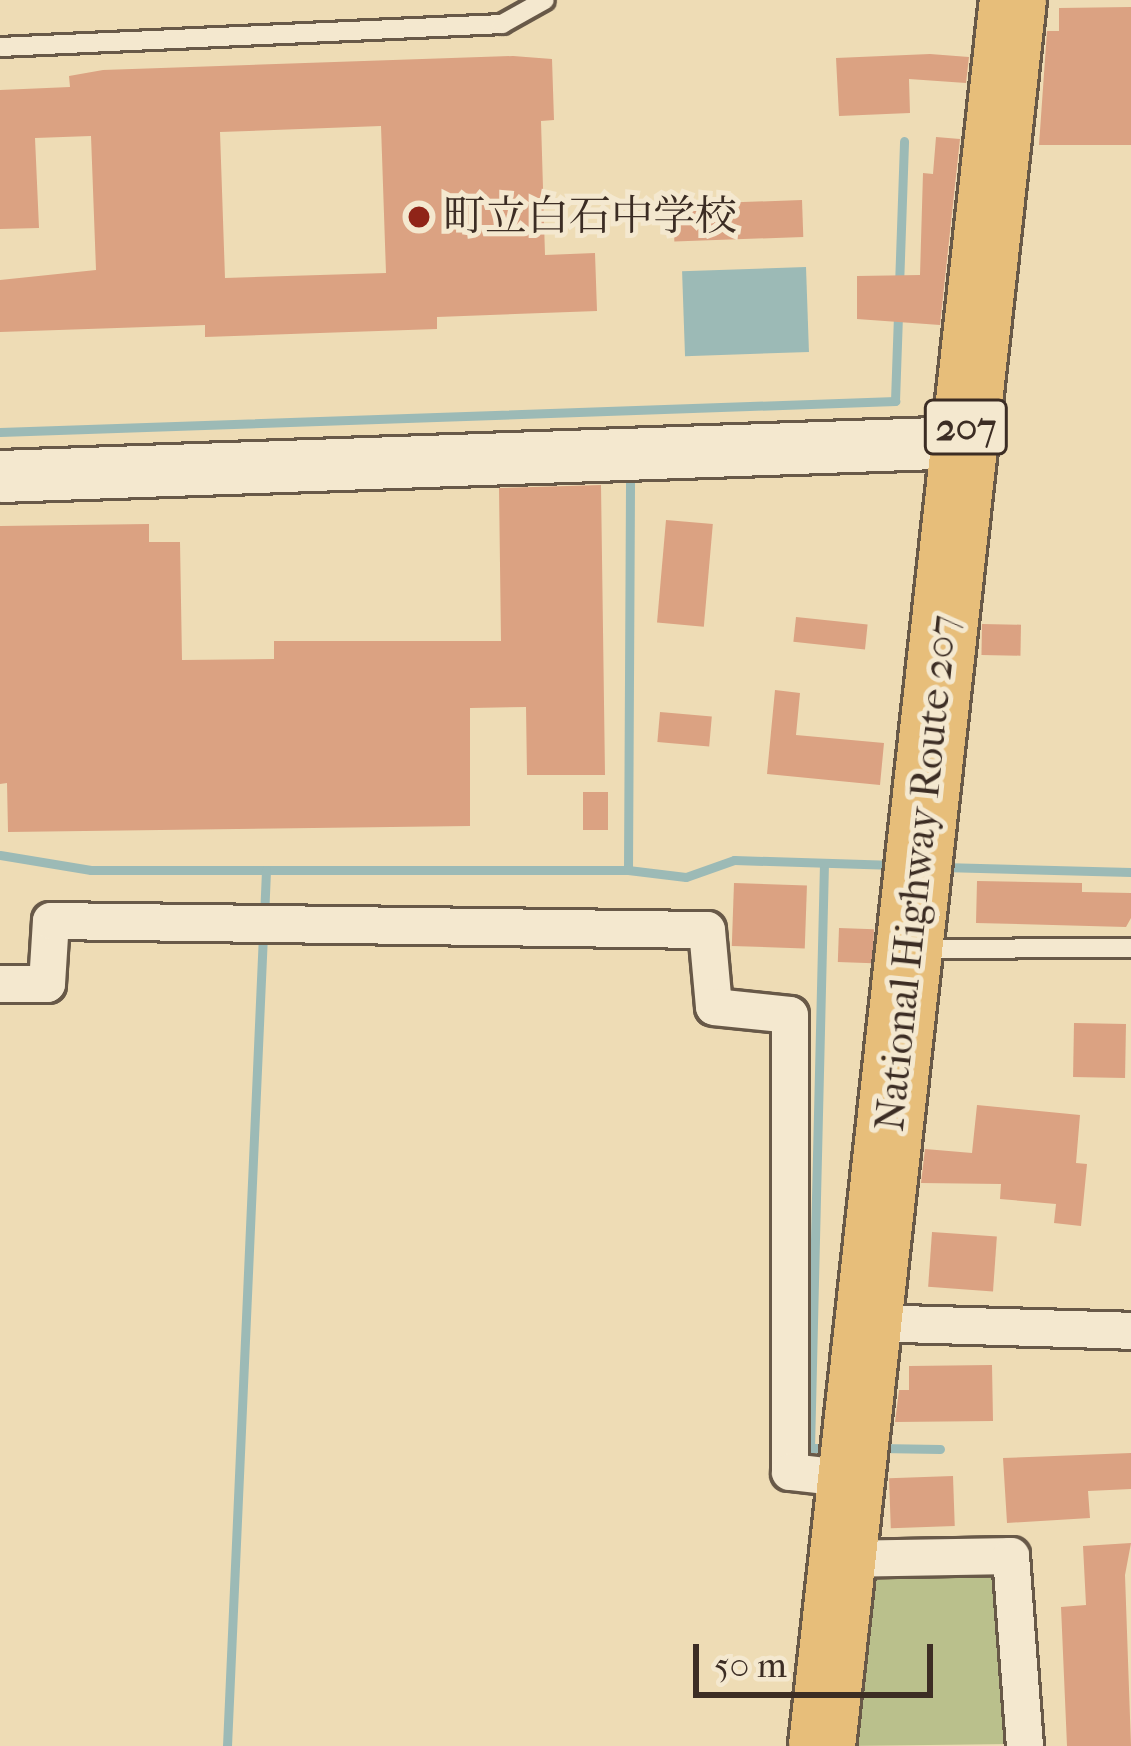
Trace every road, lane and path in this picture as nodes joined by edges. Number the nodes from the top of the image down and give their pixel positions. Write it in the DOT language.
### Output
graph roads {
  1 [pos="544,0"];
  2 [pos="1012,0"];
  3 [pos="0,47"];
  4 [pos="965,442"];
  5 [pos="0,476"];
  6 [pos="1131,948"];
  7 [pos="908,949"];
  8 [pos="0,983"];
  9 [pos="868,1323"];
  10 [pos="1131,1330"];
  11 [pos="852,1461"];
  12 [pos="842,1559"];
  13 [pos="822,1746"];
  14 [pos="1025,1746"];
  1 -- 3 [label="lane"];
  2 -- 4 [label="highway, National Highway Route 207 / 207"];
  4 -- 5 [label="street"];
  4 -- 7 [label="highway, National Highway Route 207 / 207"];
  6 -- 7 [label="lane"];
  7 -- 9 [label="highway, National Highway Route 207 / 207"];
  8 -- 11 [label="street"];
  9 -- 10 [label="street"];
  9 -- 11 [label="highway, National Highway Route 207 / 207"];
  11 -- 12 [label="highway, National Highway Route 207 / 207"];
  12 -- 13 [label="highway, National Highway Route 207 / 207"];
  12 -- 14 [label="street"];
}
